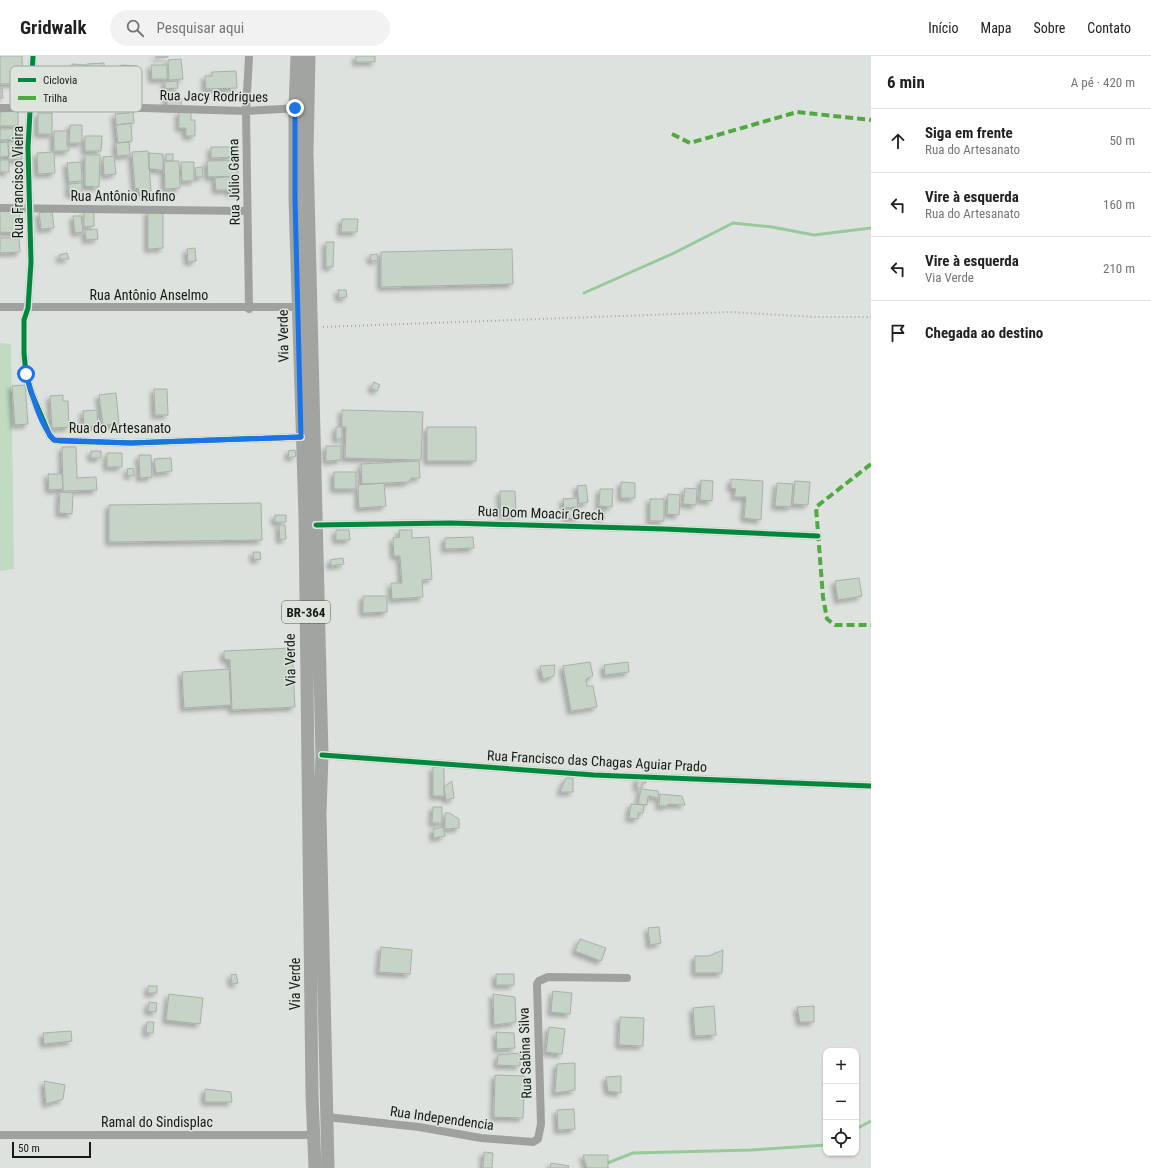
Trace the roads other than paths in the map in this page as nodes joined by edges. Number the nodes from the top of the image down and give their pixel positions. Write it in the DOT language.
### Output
graph roads {
  1 [pos="33,56"];
  2 [pos="250,56"];
  3 [pos="298,56"];
  4 [pos="309,56"];
  5 [pos="32,66"];
  6 [pos="0,108"];
  7 [pos="10,108"];
  8 [pos="142,108"];
  9 [pos="295,108"];
  10 [pos="308,108"];
  11 [pos="30,112"];
  12 [pos="246,112"];
  13 [pos="0,208"];
  14 [pos="29,208"];
  15 [pos="247,211"];
  16 [pos="0,307"];
  17 [pos="298,307"];
  18 [pos="28,308"];
  19 [pos="249,308"];
  20 [pos="301,437"];
  21 [pos="316,524"];
  22 [pos="818,536"];
  23 [pos="322,754"];
  24 [pos="871,786"];
  25 [pos="627,978"];
  26 [pos="327,1117"];
  27 [pos="541,1124"];
  28 [pos="0,1135"];
  29 [pos="315,1135"];
  30 [pos="315,1168"];
  31 [pos="328,1168"];
  1 -- 5 [label="street, Rua Francisco Vieira"];
  2 -- 12 [label="street, Rua Júlio Gama"];
  3 -- 9 [label="main road, Via Verde / BR-364"];
  4 -- 10 [label="main road, Via Verde / BR-364"];
  6 -- 7 [label="street, Rua Jacy Rodrigues"];
  8 -- 12 [label="street, Rua Jacy Rodrigues"];
  9 -- 10 [label="street, Rua Jacy Rodrigues"];
  9 -- 12 [label="street, Rua Jacy Rodrigues"];
  9 -- 17 [label="main road, Via Verde / BR-364"];
  10 -- 21 [label="main road, Via Verde / BR-364"];
  11 -- 14 [label="street, Rua Francisco Vieira"];
  12 -- 15 [label="street, Rua Júlio Gama"];
  13 -- 14 [label="street, Rua Antônio Rufino"];
  14 -- 15 [label="street, Rua Antônio Rufino"];
  14 -- 18 [label="street, Rua Francisco Vieira"];
  15 -- 19 [label="street, Rua Júlio Gama"];
  16 -- 18 [label="street, Rua Antônio Anselmo"];
  17 -- 19 [label="street, Rua Antônio Anselmo"];
  17 -- 20 [label="main road, Via Verde / BR-364"];
  18 -- 19 [label="street, Rua Antônio Anselmo"];
  18 -- 20 [label="street, Rua do Artesanato"];
  20 -- 29 [label="main road, Via Verde / BR-364"];
  21 -- 22 [label="street, Rua Dom Moacir Grech"];
  21 -- 23 [label="main road, Via Verde / BR-364"];
  23 -- 24 [label="street, Rua Francisco das Chagas Aguiar Prado"];
  23 -- 26 [label="main road, Via Verde / BR-364"];
  25 -- 27 [label="street, Rua Sabina Silva"];
  26 -- 27 [label="street, Rua Independencia"];
  26 -- 31 [label="main road, Via Verde / BR-364"];
  28 -- 29 [label="street, Ramal do Sindisplac"];
  29 -- 30 [label="main road, Via Verde / BR-364"];
}
